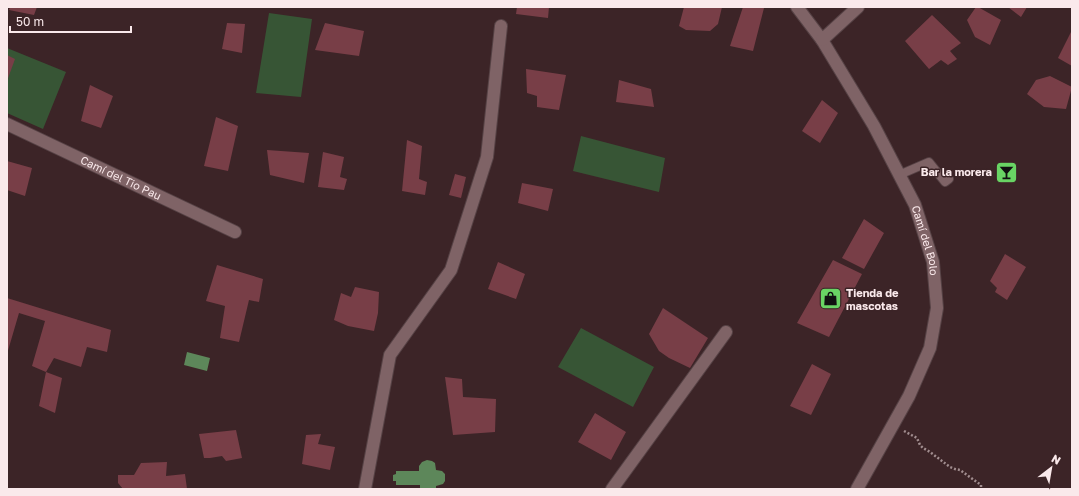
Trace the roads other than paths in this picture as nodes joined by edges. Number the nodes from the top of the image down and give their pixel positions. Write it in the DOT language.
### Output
graph roads {
  1 [pos="797,7"];
  2 [pos="858,7"];
  3 [pos="501,26"];
  4 [pos="822,40"];
  5 [pos="7,124"];
  6 [pos="899,175"];
  7 [pos="949,179"];
  8 [pos="235,232"];
  9 [pos="726,332"];
  10 [pos="365,489"];
  11 [pos="612,489"];
  12 [pos="856,489"];
  1 -- 4 [label="street, Camí del Bolo"];
  2 -- 4 [label="street"];
  3 -- 10 [label="street"];
  4 -- 6 [label="street, Camí del Bolo"];
  5 -- 8 [label="street, Camí del Tio Pau"];
  6 -- 7 [label="lane"];
  6 -- 12 [label="street, Camí del Bolo"];
  9 -- 11 [label="street"];
}
